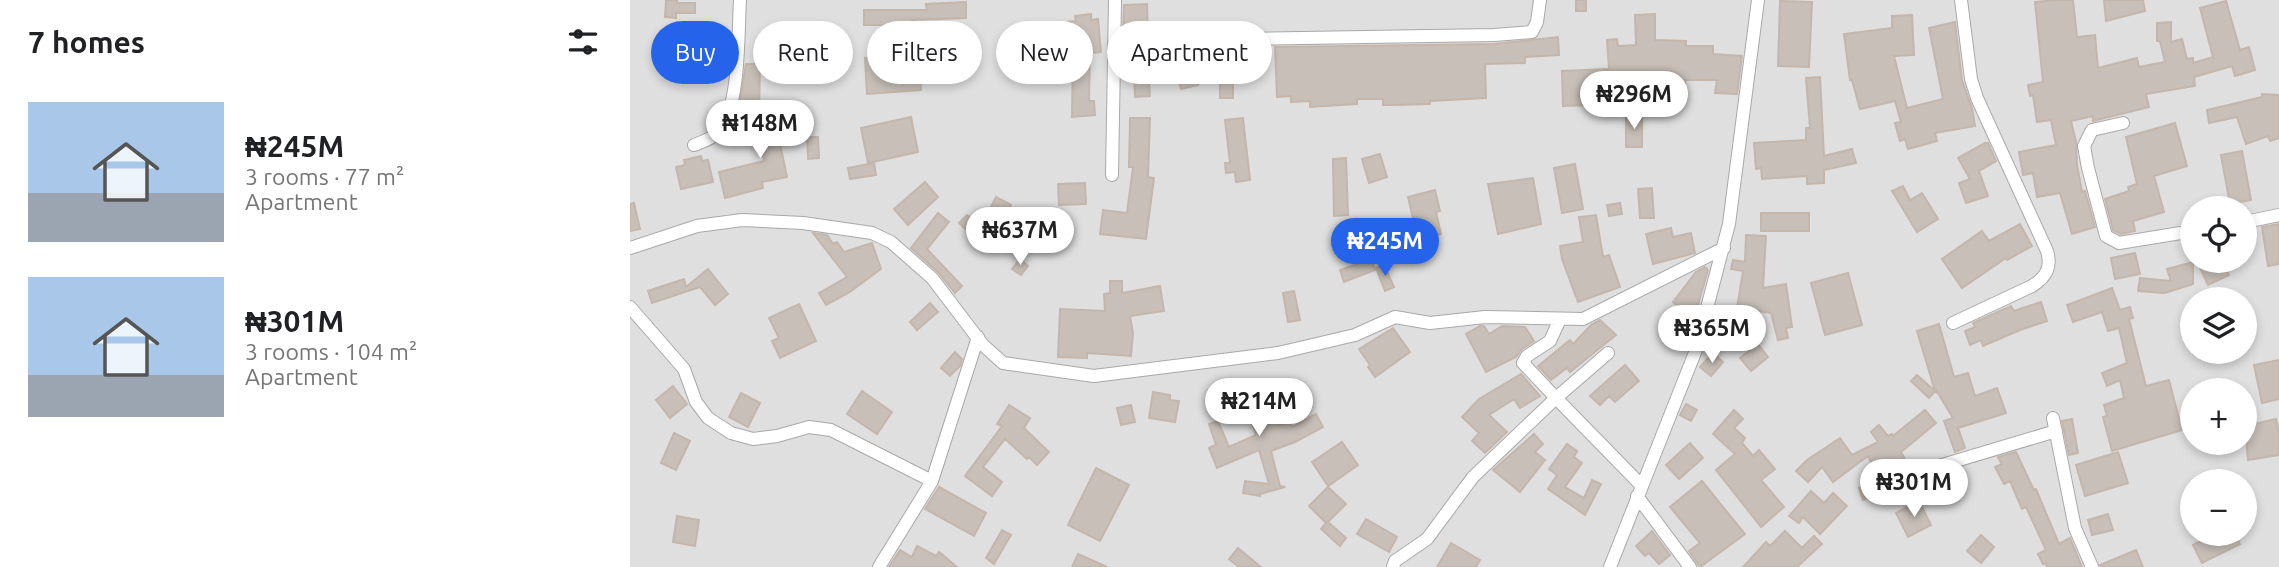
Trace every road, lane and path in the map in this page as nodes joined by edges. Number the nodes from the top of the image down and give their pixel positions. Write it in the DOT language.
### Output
graph roads {
  1 [pos="740,0"];
  2 [pos="1115,0"];
  3 [pos="1540,0"];
  4 [pos="1758,0"];
  5 [pos="1961,0"];
  6 [pos="1115,21"];
  7 [pos="1272,38"];
  8 [pos="1114,84"];
  9 [pos="2123,123"];
  10 [pos="694,145"];
  11 [pos="1112,175"];
  12 [pos="2279,215"];
  13 [pos="2257,220"];
  14 [pos="2180,233"];
  15 [pos="630,248"];
  16 [pos="1724,248"];
  17 [pos="630,307"];
  18 [pos="1560,319"];
  19 [pos="1953,323"];
  20 [pos="978,337"];
  21 [pos="1608,353"];
  22 [pos="1556,398"];
  23 [pos="1892,480"];
  24 [pos="932,481"];
  25 [pos="1639,491"];
  26 [pos="879,567"];
  27 [pos="1393,567"];
  28 [pos="1610,567"];
  29 [pos="1690,567"];
  30 [pos="2092,567"];
  1 -- 10 [label="street"];
  2 -- 6 [label="street"];
  3 -- 7 [label="street"];
  4 -- 16 [label="street"];
  5 -- 19 [label="street"];
  8 -- 11 [label="street"];
  9 -- 14 [label="street"];
  12 -- 13 [label="street"];
  15 -- 20 [label="street"];
  16 -- 18 [label="street"];
  16 -- 25 [label="street"];
  17 -- 24 [label="street"];
  18 -- 20 [label="street"];
  18 -- 22 [label="street"];
  20 -- 24 [label="street"];
  21 -- 22 [label="street"];
  22 -- 25 [label="street"];
  22 -- 27 [label="street"];
  23 -- 30 [label="street"];
  24 -- 26 [label="street"];
  25 -- 28 [label="street"];
  25 -- 29 [label="street"];
}
